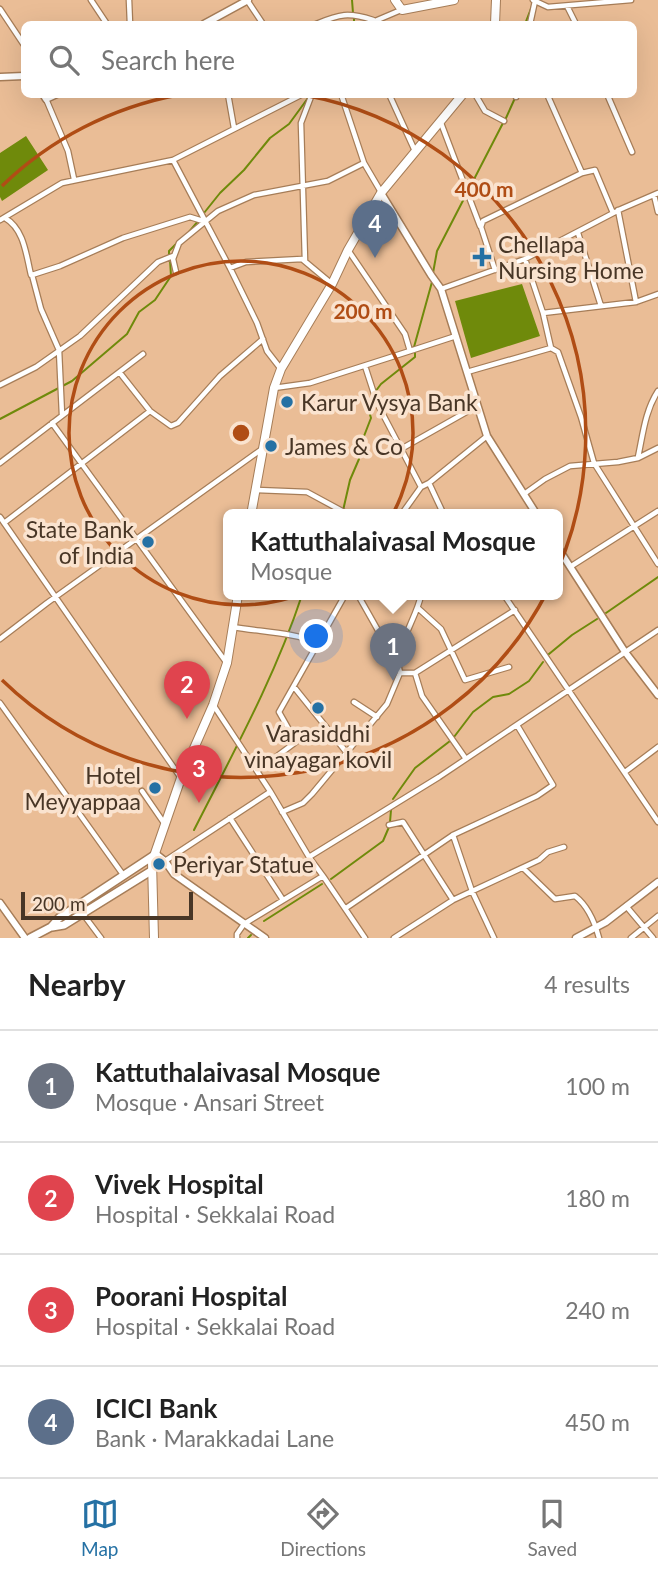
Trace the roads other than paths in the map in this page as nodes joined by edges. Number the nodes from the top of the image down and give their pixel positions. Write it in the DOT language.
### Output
graph roads {
  1 [pos="91,0"];
  2 [pos="129,0"];
  3 [pos="247,0"];
  4 [pos="395,0"];
  5 [pos="454,0"];
  6 [pos="496,0"];
  7 [pos="631,0"];
  8 [pos="534,1"];
  9 [pos="567,6"];
  10 [pos="0,9"];
  11 [pos="402,10"];
  12 [pos="373,20"];
  13 [pos="105,21"];
  14 [pos="130,21"];
  15 [pos="216,21"];
  16 [pos="260,21"];
  17 [pos="324,21"];
  18 [pos="495,21"];
  19 [pos="531,21"];
  20 [pos="574,21"];
  21 [pos="21,40"];
  22 [pos="1,75"];
  23 [pos="21,76"];
  24 [pos="45,98"];
  25 [pos="229,98"];
  26 [pos="295,98"];
  27 [pos="310,98"];
  28 [pos="342,98"];
  29 [pos="391,98"];
  30 [pos="460,98"];
  31 [pos="477,98"];
  32 [pos="549,98"];
  33 [pos="609,98"];
  34 [pos="504,121"];
  35 [pos="440,122"];
  36 [pos="234,128"];
  37 [pos="416,151"];
  38 [pos="632,152"];
  39 [pos="173,160"];
  40 [pos="364,163"];
  41 [pos="582,173"];
  42 [pos="74,179"];
  43 [pos="302,186"];
  44 [pos="381,193"];
  45 [pos="656,194"];
  46 [pos="615,212"];
  47 [pos="658,212"];
  48 [pos="2,219"];
  49 [pos="204,221"];
  50 [pos="481,227"];
  51 [pos="578,233"];
  52 [pos="348,250"];
  53 [pos="174,256"];
  54 [pos="525,259"];
  55 [pos="305,261"];
  56 [pos="230,268"];
  57 [pos="495,270"];
  58 [pos="176,272"];
  59 [pos="32,275"];
  60 [pos="332,284"];
  61 [pos="441,289"];
  62 [pos="658,294"];
  63 [pos="636,302"];
  64 [pos="601,306"];
  65 [pos="543,313"];
  66 [pos="456,336"];
  67 [pos="263,339"];
  68 [pos="551,348"];
  69 [pos="59,350"];
  70 [pos="410,351"];
  71 [pos="144,354"];
  72 [pos="365,366"];
  73 [pos="282,369"];
  74 [pos="467,372"];
  75 [pos="120,373"];
  76 [pos="0,385"];
  77 [pos="274,388"];
  78 [pos="658,391"];
  79 [pos="477,406"];
  80 [pos="150,411"];
  81 [pos="62,415"];
  82 [pos="52,423"];
  83 [pos="486,436"];
  84 [pos="263,448"];
  85 [pos="658,448"];
  86 [pos="401,449"];
  87 [pos="638,458"];
  88 [pos="0,463"];
  89 [pos="81,463"];
  90 [pos="594,463"];
  91 [pos="429,483"];
  92 [pos="421,487"];
  93 [pos="256,490"];
  94 [pos="524,494"];
  95 [pos="252,509"];
  96 [pos="338,509"];
  97 [pos="405,509"];
  98 [pos="441,509"];
  99 [pos="533,509"];
  100 [pos="658,511"];
  101 [pos="0,517"];
  102 [pos="4,523"];
  103 [pos="632,526"];
  104 [pos="137,538"];
  105 [pos="563,556"];
  106 [pos="658,564"];
  107 [pos="570,568"];
  108 [pos="54,597"];
  109 [pos="237,600"];
  110 [pos="342,600"];
  111 [pos="361,600"];
  112 [pos="420,600"];
  113 [pos="507,600"];
  114 [pos="419,609"];
  115 [pos="514,611"];
  116 [pos="233,627"];
  117 [pos="658,630"];
  118 [pos="0,639"];
  119 [pos="319,643"];
  120 [pos="450,651"];
  121 [pos="625,652"];
  122 [pos="226,663"];
  123 [pos="398,665"];
  124 [pos="509,667"];
  125 [pos="400,673"];
  126 [pos="415,673"];
  127 [pos="293,687"];
  128 [pos="568,691"];
  129 [pos="658,695"];
  130 [pos="354,702"];
  131 [pos="0,703"];
  132 [pos="213,705"];
  133 [pos="377,717"];
  134 [pos="517,725"];
  135 [pos="658,747"];
  136 [pos="347,753"];
  137 [pos="466,759"];
  138 [pos="257,771"];
  139 [pos="625,772"];
  140 [pos="181,778"];
  141 [pos="142,791"];
  142 [pos="270,791"];
  143 [pos="282,812"];
  144 [pos="230,818"];
  145 [pos="658,822"];
  146 [pos="164,824"];
  147 [pos="389,825"];
  148 [pos="453,835"];
  149 [pos="564,847"];
  150 [pos="425,853"];
  151 [pos="156,854"];
  152 [pos="309,857"];
  153 [pos="165,861"];
  154 [pos="523,867"];
  155 [pos="151,871"];
  156 [pos="323,876"];
  157 [pos="124,877"];
  158 [pos="658,882"];
  159 [pos="472,891"];
  160 [pos="283,900"];
  161 [pos="453,900"];
  162 [pos="0,903"];
  163 [pos="626,906"];
  164 [pos="346,908"];
  165 [pos="83,913"];
  166 [pos="658,916"];
  167 [pos="244,924"];
  168 [pos="51,927"];
  169 [pos="597,927"];
  170 [pos="644,927"];
  171 [pos="27,938"];
  172 [pos="100,938"];
  173 [pos="154,938"];
  174 [pos="237,938"];
  175 [pos="265,938"];
  176 [pos="365,938"];
  177 [pos="394,938"];
  178 [pos="494,938"];
  179 [pos="576,938"];
  180 [pos="599,938"];
  181 [pos="631,938"];
  182 [pos="653,938"];
  1 -- 13 [label="street"];
  2 -- 14 [label="street"];
  3 -- 15 [label="street"];
  3 -- 16 [label="street"];
  4 -- 11 [label="main road"];
  5 -- 11 [label="main road"];
  6 -- 18 [label="main road"];
  7 -- 9 [label="street"];
  8 -- 9 [label="street"];
  8 -- 19 [label="street"];
  9 -- 20 [label="street"];
  10 -- 21 [label="street"];
  11 -- 12 [label="street"];
  12 -- 17 [label="street"];
  22 -- 23 [label="street"];
  24 -- 42 [label="street"];
  25 -- 36 [label="street"];
  26 -- 36 [label="street"];
  27 -- 43 [label="street"];
  28 -- 40 [label="street"];
  29 -- 37 [label="street"];
  30 -- 35 [label="main road"];
  31 -- 34 [label="street"];
  32 -- 41 [label="street"];
  33 -- 38 [label="street"];
  35 -- 37 [label="main road"];
  35 -- 50 [label="street"];
  36 -- 39 [label="street"];
  37 -- 44 [label="main road"];
  39 -- 42 [label="street"];
  39 -- 49 [label="street"];
  40 -- 43 [label="street"];
  40 -- 44 [label="street"];
  41 -- 46 [label="street"];
  41 -- 50 [label="street"];
  42 -- 48 [label="street"];
  43 -- 49 [label="street"];
  43 -- 55 [label="street"];
  44 -- 52 [label="main road"];
  44 -- 61 [label="street"];
  45 -- 46 [label="street"];
  45 -- 47 [label="street"];
  46 -- 51 [label="street"];
  46 -- 63 [label="street"];
  48 -- 59 [label="street"];
  49 -- 53 [label="street"];
  49 -- 56 [label="street"];
  49 -- 59 [label="street"];
  50 -- 57 [label="street"];
  51 -- 54 [label="street"];
  51 -- 64 [label="street"];
  52 -- 60 [label="main road"];
  52 -- 70 [label="street"];
  53 -- 58 [label="street"];
  53 -- 69 [label="street"];
  54 -- 57 [label="street"];
  54 -- 65 [label="street"];
  55 -- 56 [label="street"];
  55 -- 60 [label="street"];
  56 -- 67 [label="street"];
  57 -- 61 [label="street"];
  59 -- 69 [label="street"];
  60 -- 73 [label="main road"];
  61 -- 66 [label="street"];
  62 -- 63 [label="street"];
  63 -- 64 [label="street"];
  64 -- 65 [label="street"];
  65 -- 68 [label="street"];
  66 -- 70 [label="street"];
  66 -- 74 [label="street"];
  67 -- 73 [label="street"];
  67 -- 80 [label="street"];
  68 -- 74 [label="street"];
  68 -- 90 [label="street"];
  69 -- 76 [label="street"];
  69 -- 81 [label="street"];
  70 -- 72 [label="street"];
  71 -- 75 [label="street"];
  72 -- 77 [label="street"];
  72 -- 86 [label="street"];
  73 -- 77 [label="main road"];
  74 -- 79 [label="street"];
  75 -- 80 [label="street"];
  75 -- 81 [label="street"];
  77 -- 84 [label="main road"];
  78 -- 87 [label="street"];
  79 -- 83 [label="street"];
  79 -- 86 [label="street"];
  80 -- 89 [label="street"];
  81 -- 82 [label="street"];
  82 -- 88 [label="street"];
  82 -- 89 [label="street"];
  83 -- 91 [label="street"];
  83 -- 94 [label="street"];
  84 -- 93 [label="main road"];
  84 -- 104 [label="street"];
  85 -- 87 [label="street"];
  86 -- 92 [label="street"];
  87 -- 90 [label="street"];
  89 -- 102 [label="street"];
  89 -- 104 [label="street"];
  90 -- 94 [label="street"];
  90 -- 103 [label="street"];
  91 -- 92 [label="street"];
  91 -- 98 [label="street"];
  92 -- 97 [label="street"];
  93 -- 95 [label="main road"];
  93 -- 96 [label="street"];
  94 -- 99 [label="street"];
  100 -- 103 [label="street"];
  101 -- 102 [label="street"];
  102 -- 108 [label="street"];
  103 -- 106 [label="street"];
  103 -- 107 [label="street"];
  104 -- 108 [label="street"];
  104 -- 122 [label="street"];
  105 -- 107 [label="street"];
  107 -- 121 [label="street"];
  108 -- 118 [label="street"];
  108 -- 140 [label="street"];
  109 -- 116 [label="main road"];
  110 -- 119 [label="street"];
  111 -- 123 [label="street"];
  112 -- 114 [label="street"];
  113 -- 115 [label="street"];
  114 -- 120 [label="street"];
  114 -- 123 [label="street"];
  115 -- 120 [label="street"];
  115 -- 128 [label="street"];
  116 -- 119 [label="street"];
  116 -- 122 [label="main road"];
  117 -- 121 [label="street"];
  119 -- 127 [label="street"];
  120 -- 124 [label="street"];
  120 -- 126 [label="street"];
  121 -- 128 [label="street"];
  121 -- 129 [label="street"];
  122 -- 132 [label="main road"];
  123 -- 125 [label="street"];
  125 -- 126 [label="street"];
  125 -- 133 [label="street"];
  126 -- 137 [label="street"];
  127 -- 136 [label="street"];
  127 -- 138 [label="street"];
  128 -- 134 [label="street"];
  128 -- 139 [label="street"];
  130 -- 133 [label="street"];
  131 -- 157 [label="street"];
  132 -- 138 [label="street"];
  132 -- 140 [label="main road"];
  133 -- 136 [label="street"];
  134 -- 137 [label="street"];
  134 -- 148 [label="street"];
  135 -- 139 [label="street"];
  136 -- 143 [label="street"];
  137 -- 152 [label="street"];
  138 -- 142 [label="street"];
  139 -- 145 [label="street"];
  140 -- 146 [label="main road"];
  141 -- 146 [label="street"];
  142 -- 143 [label="street"];
  142 -- 144 [label="street"];
  143 -- 152 [label="street"];
  144 -- 153 [label="street"];
  144 -- 160 [label="street"];
  146 -- 151 [label="main road"];
  147 -- 150 [label="street"];
  148 -- 150 [label="street"];
  148 -- 159 [label="street"];
  149 -- 154 [label="street"];
  150 -- 161 [label="street"];
  150 -- 164 [label="street"];
  151 -- 153 [label="street"];
  151 -- 155 [label="main road"];
  151 -- 157 [label="main road"];
  152 -- 156 [label="street"];
  153 -- 167 [label="street"];
  154 -- 159 [label="street"];
  154 -- 169 [label="street"];
  155 -- 165 [label="main road"];
  155 -- 173 [label="main road"];
  156 -- 160 [label="street"];
  156 -- 164 [label="street"];
  157 -- 168 [label="main road"];
  158 -- 163 [label="street"];
  159 -- 161 [label="street"];
  159 -- 178 [label="street"];
  160 -- 167 [label="street"];
  161 -- 177 [label="street"];
  162 -- 171 [label="street"];
  163 -- 169 [label="street"];
  163 -- 170 [label="street"];
  164 -- 176 [label="street"];
  165 -- 168 [label="main road"];
  165 -- 172 [label="street"];
  166 -- 170 [label="street"];
  167 -- 174 [label="street"];
  167 -- 175 [label="street"];
  168 -- 171 [label="main road"];
  169 -- 179 [label="street"];
  169 -- 180 [label="street"];
  170 -- 181 [label="street"];
  170 -- 182 [label="street"];
}
